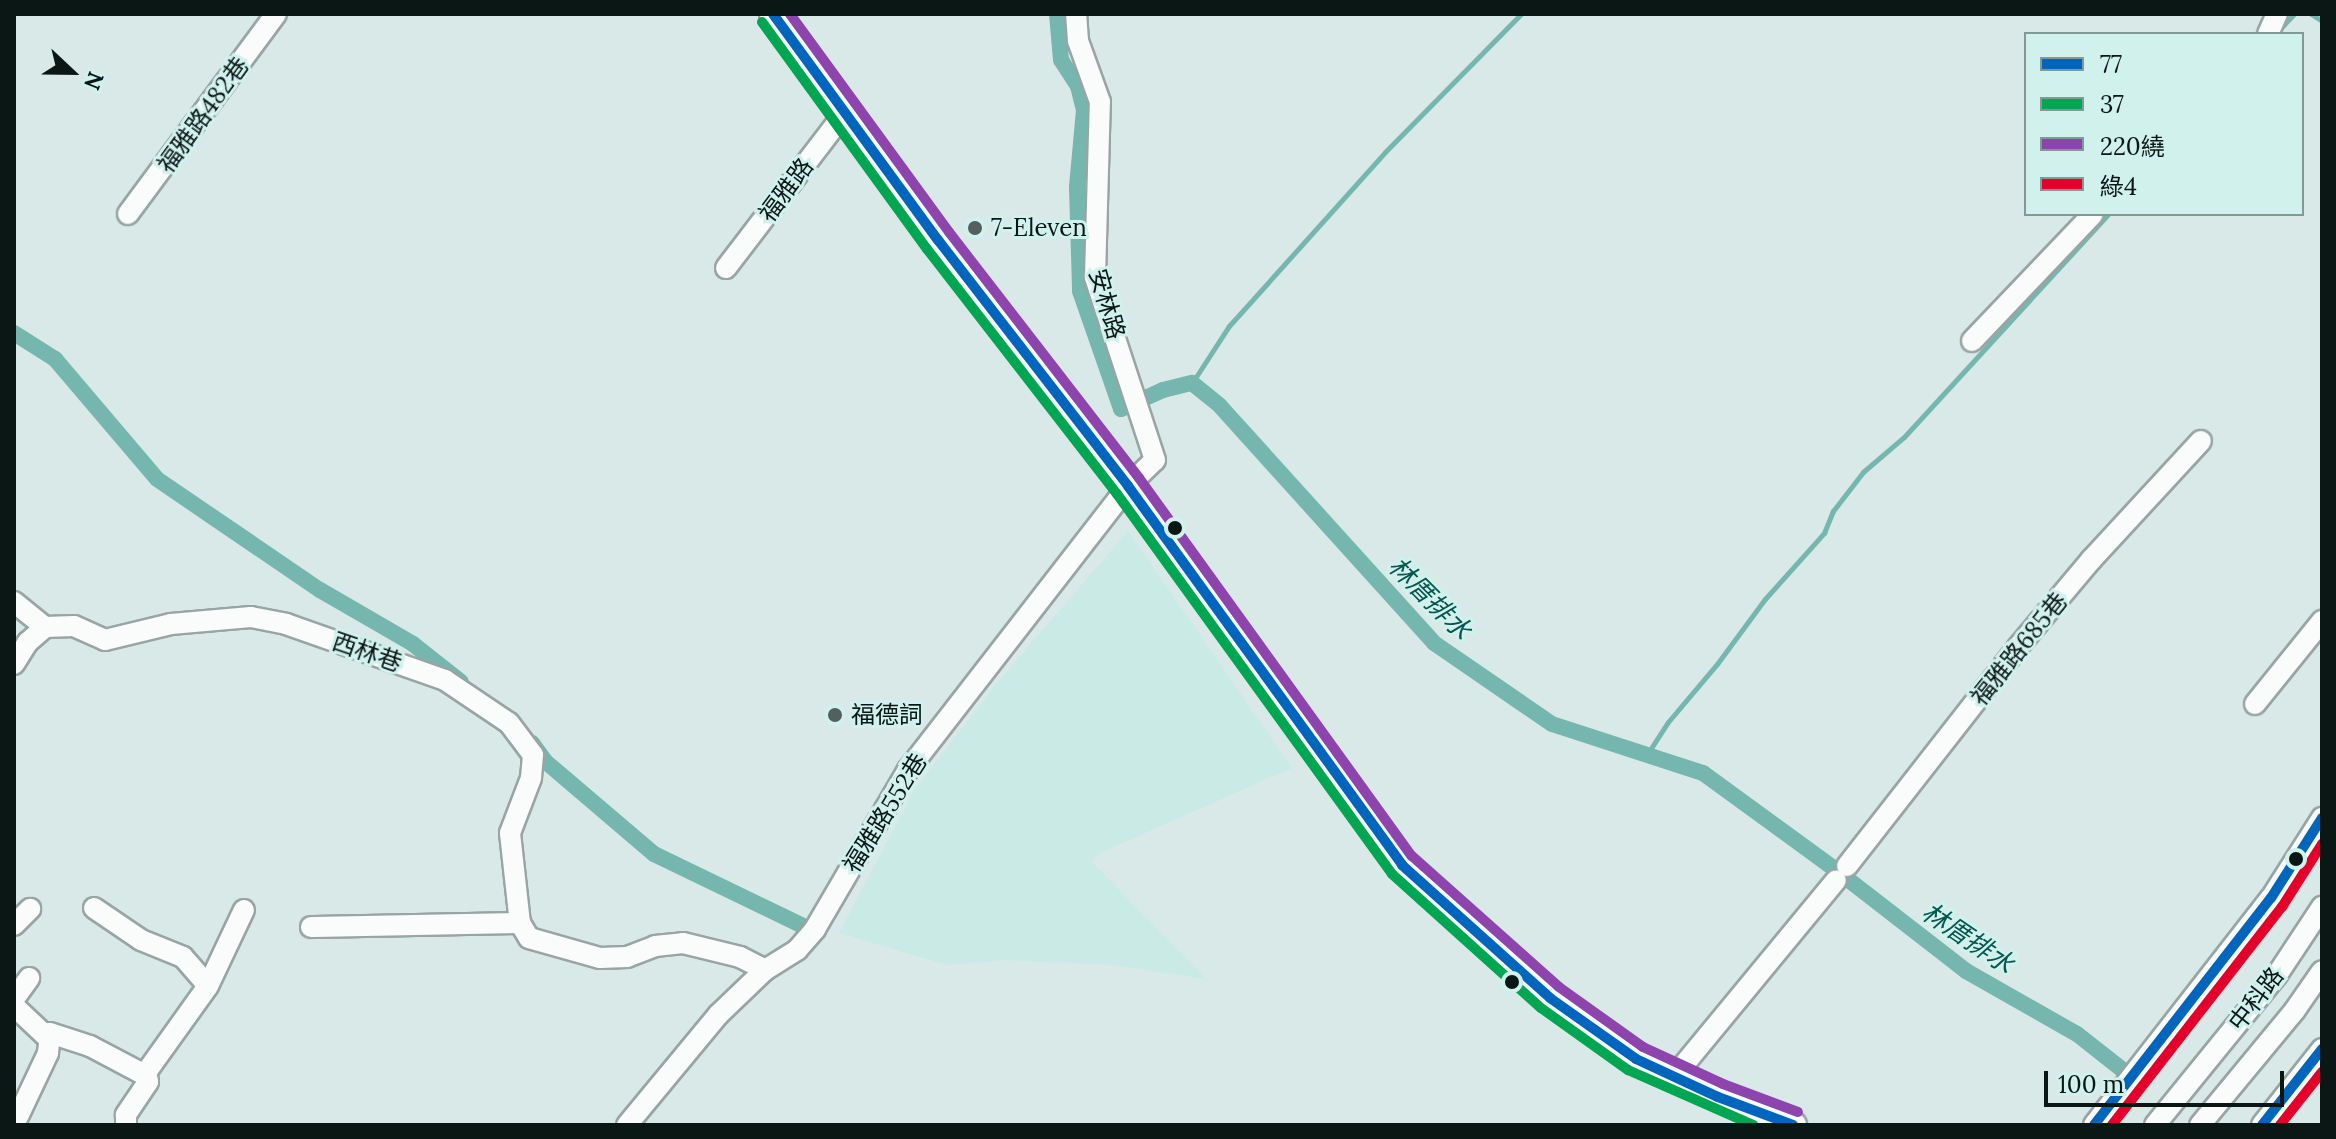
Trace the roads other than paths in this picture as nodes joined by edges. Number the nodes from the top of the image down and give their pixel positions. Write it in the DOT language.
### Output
graph roads {
  1 [pos="276,14"];
  2 [pos="773,14"];
  3 [pos="1076,14"];
  4 [pos="846,111"];
  5 [pos="128,214"];
  6 [pos="2091,216"];
  7 [pos="726,268"];
  8 [pos="1972,341"];
  9 [pos="2201,441"];
  10 [pos="1128,486"];
  11 [pos="14,602"];
  12 [pos="2322,621"];
  13 [pos="45,627"];
  14 [pos="14,664"];
  15 [pos="2255,704"];
  16 [pos="2322,818"];
  17 [pos="2322,907"];
  18 [pos="94,908"];
  19 [pos="30,909"];
  20 [pos="244,910"];
  21 [pos="520,923"];
  22 [pos="14,925"];
  23 [pos="311,927"];
  24 [pos="765,970"];
  25 [pos="2322,971"];
  26 [pos="29,978"];
  27 [pos="208,986"];
  28 [pos="14,999"];
  29 [pos="14,1006"];
  30 [pos="48,1038"];
  31 [pos="2322,1049"];
  32 [pos="145,1074"];
  33 [pos="1673,1078"];
  34 [pos="14,1125"];
  35 [pos="126,1125"];
  36 [pos="627,1125"];
  37 [pos="1793,1125"];
  38 [pos="2094,1125"];
  39 [pos="2155,1125"];
  40 [pos="2200,1125"];
  41 [pos="2262,1125"];
  1 -- 5 [label="street, 福雅路482巷"];
  2 -- 4 [label="main road"];
  3 -- 10 [label="street, 安林路"];
  4 -- 7 [label="street, 福雅路"];
  4 -- 10 [label="main road"];
  6 -- 8 [label="street"];
  9 -- 33 [label="street, 福雅路685巷"];
  10 -- 24 [label="street, 福雅路552巷"];
  10 -- 33 [label="main road"];
  11 -- 13 [label="street"];
  12 -- 15 [label="street"];
  13 -- 14 [label="street"];
  13 -- 21 [label="street, 西林巷"];
  16 -- 38 [label="street, 中科路"];
  17 -- 39 [label="street, 中科路"];
  18 -- 27 [label="street"];
  19 -- 22 [label="street"];
  20 -- 27 [label="street"];
  21 -- 23 [label="street"];
  21 -- 24 [label="street"];
  24 -- 36 [label="street, 福雅路552巷"];
  25 -- 40 [label="street, 中科路"];
  26 -- 28 [label="street"];
  27 -- 32 [label="street"];
  29 -- 30 [label="street"];
  30 -- 32 [label="street"];
  30 -- 34 [label="street"];
  31 -- 41 [label="street"];
  32 -- 35 [label="street"];
  33 -- 37 [label="main road"];
}
